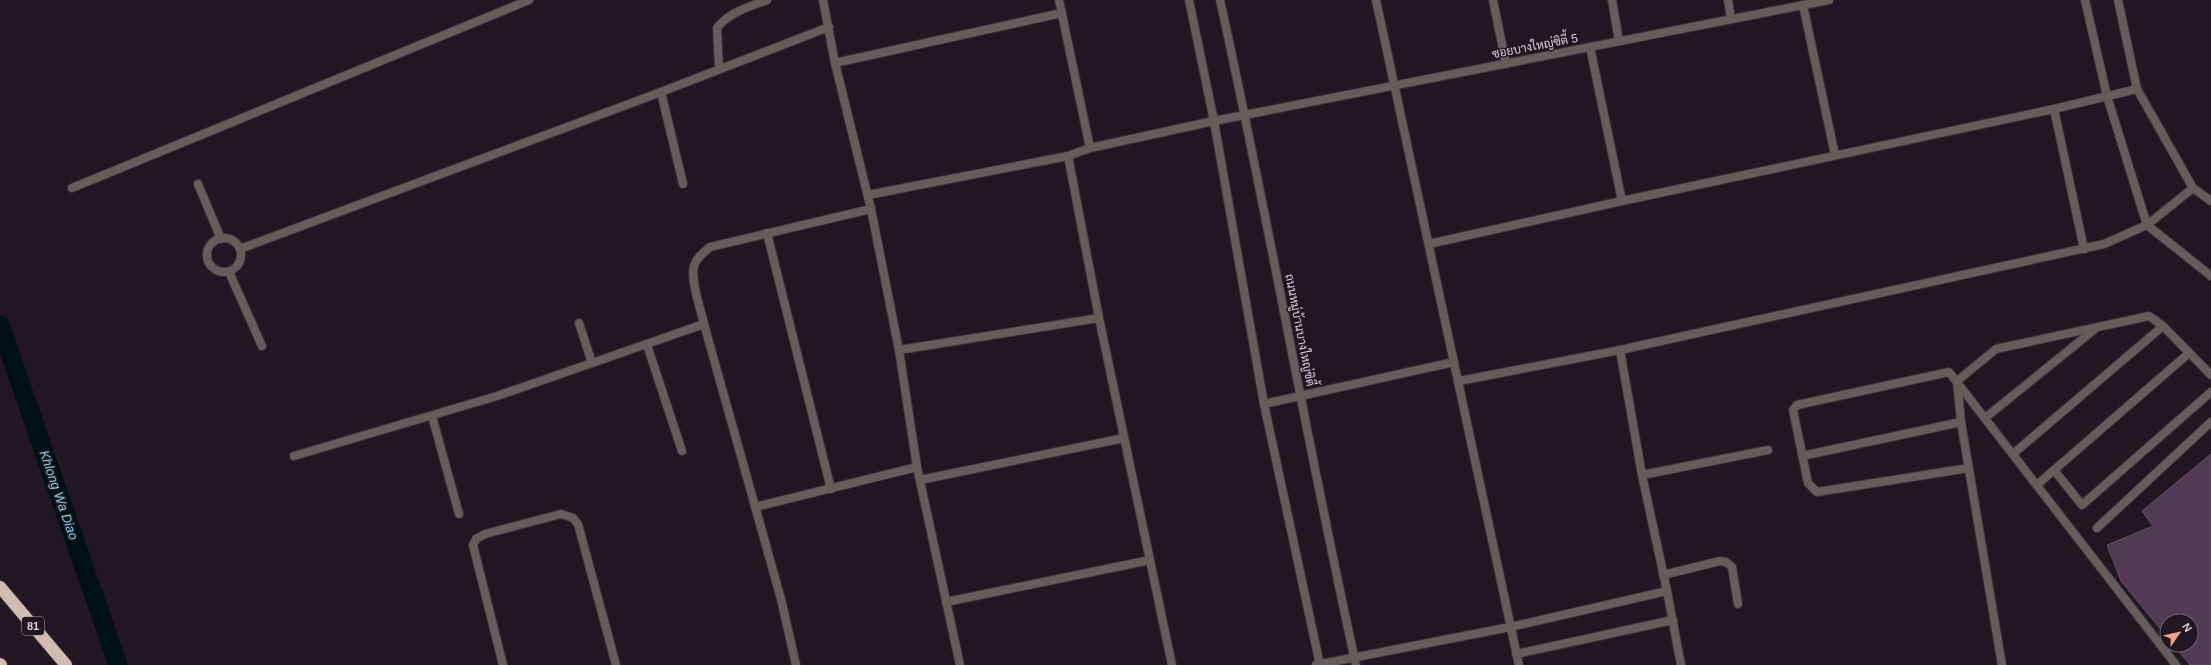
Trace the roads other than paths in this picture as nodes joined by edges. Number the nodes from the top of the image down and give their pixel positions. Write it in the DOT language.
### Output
graph roads {
  1 [pos="529,0"];
  2 [pos="767,0"];
  3 [pos="823,0"];
  4 [pos="1059,0"];
  5 [pos="1189,0"];
  6 [pos="1220,0"];
  7 [pos="1376,0"];
  8 [pos="1493,0"];
  9 [pos="1612,0"];
  10 [pos="1728,0"];
  11 [pos="1829,0"];
  12 [pos="2085,0"];
  13 [pos="2118,0"];
  14 [pos="1803,5"];
  15 [pos="1062,13"];
  16 [pos="1731,19"];
  17 [pos="829,27"];
  18 [pos="1620,41"];
  19 [pos="1590,47"];
  20 [pos="835,63"];
  21 [pos="1506,64"];
  22 [pos="719,68"];
  23 [pos="1396,85"];
  24 [pos="2137,89"];
  25 [pos="661,92"];
  26 [pos="2107,96"];
  27 [pos="2054,109"];
  28 [pos="1246,115"];
  29 [pos="1214,121"];
  30 [pos="1090,148"];
  31 [pos="1835,155"];
  32 [pos="1068,156"];
  33 [pos="198,184"];
  34 [pos="683,184"];
  35 [pos="72,188"];
  36 [pos="2193,188"];
  37 [pos="868,195"];
  38 [pos="1622,201"];
  39 [pos="2211,201"];
  40 [pos="871,209"];
  41 [pos="2147,225"];
  42 [pos="767,233"];
  43 [pos="221,239"];
  44 [pos="1429,244"];
  45 [pos="240,249"];
  46 [pos="2084,249"];
  47 [pos="229,272"];
  48 [pos="2211,276"];
  49 [pos="1099,318"];
  50 [pos="579,323"];
  51 [pos="704,324"];
  52 [pos="2163,326"];
  53 [pos="2097,328"];
  54 [pos="647,345"];
  55 [pos="262,346"];
  56 [pos="899,350"];
  57 [pos="1620,350"];
  58 [pos="2189,353"];
  59 [pos="1454,362"];
  60 [pos="592,363"];
  61 [pos="2211,375"];
  62 [pos="1459,381"];
  63 [pos="1957,381"];
  64 [pos="2211,392"];
  65 [pos="1300,396"];
  66 [pos="1264,404"];
  67 [pos="432,416"];
  68 [pos="1985,418"];
  69 [pos="1961,422"];
  70 [pos="2211,422"];
  71 [pos="1124,438"];
  72 [pos="1768,450"];
  73 [pos="682,451"];
  74 [pos="2014,453"];
  75 [pos="294,456"];
  76 [pos="1802,456"];
  77 [pos="917,467"];
  78 [pos="1969,468"];
  79 [pos="2054,470"];
  80 [pos="1642,475"];
  81 [pos="920,480"];
  82 [pos="2038,484"];
  83 [pos="830,489"];
  84 [pos="754,507"];
  85 [pos="459,514"];
  86 [pos="2097,528"];
  87 [pos="1150,560"];
  88 [pos="1663,575"];
  89 [pos="0,587"];
  90 [pos="1667,591"];
  91 [pos="946,602"];
  92 [pos="1738,604"];
  93 [pos="1673,620"];
  94 [pos="1510,627"];
  95 [pos="1516,654"];
  96 [pos="1355,661"];
  97 [pos="65,663"];
  98 [pos="503,665"];
  99 [pos="616,665"];
  100 [pos="796,665"];
  101 [pos="960,665"];
  102 [pos="1172,665"];
  103 [pos="1319,665"];
  104 [pos="1519,665"];
  105 [pos="1681,665"];
  106 [pos="2002,665"];
  107 [pos="2176,665"];
  1 -- 35 [label="street"];
  2 -- 22 [label="street"];
  3 -- 17 [label="street"];
  4 -- 15 [label="street"];
  5 -- 29 [label="street"];
  6 -- 28 [label="street, ถนนหมู่บ้านบางใหญ่ซิตี้"];
  7 -- 23 [label="street"];
  8 -- 21 [label="street"];
  9 -- 18 [label="street"];
  10 -- 16 [label="street"];
  11 -- 14 [label="street, ซอยบางใหญ่ซิตี้ 5"];
  12 -- 26 [label="street"];
  13 -- 24 [label="street"];
  14 -- 16 [label="street, ซอยบางใหญ่ซิตี้ 5"];
  14 -- 31 [label="street"];
  15 -- 20 [label="street"];
  15 -- 30 [label="street"];
  16 -- 18 [label="street, ซอยบางใหญ่ซิตี้ 5"];
  17 -- 20 [label="street"];
  17 -- 22 [label="street"];
  18 -- 19 [label="street, ซอยบางใหญ่ซิตี้ 5"];
  19 -- 21 [label="street, ซอยบางใหญ่ซิตี้ 5"];
  19 -- 38 [label="street"];
  20 -- 37 [label="street"];
  21 -- 23 [label="street, ซอยบางใหญ่ซิตี้ 5"];
  22 -- 25 [label="street"];
  23 -- 28 [label="street, ซอยบางใหญ่ซิตี้ 5"];
  23 -- 44 [label="street"];
  24 -- 26 [label="street"];
  24 -- 36 [label="street"];
  25 -- 34 [label="street"];
  25 -- 45 [label="street"];
  26 -- 27 [label="street"];
  26 -- 41 [label="street"];
  27 -- 31 [label="street"];
  27 -- 46 [label="street"];
  28 -- 29 [label="street, ซอยบางใหญ่ซิตี้ 5"];
  28 -- 65 [label="street, ถนนหมู่บ้านบางใหญ่ซิตี้"];
  29 -- 30 [label="street, ซอยบางใหญ่ซิตี้ 5"];
  29 -- 66 [label="street"];
  30 -- 32 [label="street, ซอยบางใหญ่ซิตี้ 5"];
  31 -- 38 [label="street"];
  32 -- 37 [label="street, ซอยบางใหญ่ซิตี้ 5"];
  32 -- 49 [label="street"];
  33 -- 43 [label="street"];
  36 -- 39 [label="street"];
  36 -- 41 [label="street"];
  37 -- 40 [label="street"];
  38 -- 44 [label="street"];
  40 -- 42 [label="street"];
  40 -- 56 [label="street"];
  41 -- 46 [label="street"];
  41 -- 48 [label="street"];
  42 -- 51 [label="street"];
  42 -- 83 [label="street"];
  43 -- 45 [label="street"];
  43 -- 47 [label="street"];
  44 -- 59 [label="street"];
  45 -- 47 [label="street"];
  46 -- 57 [label="street"];
  47 -- 55 [label="street"];
  49 -- 56 [label="street"];
  49 -- 71 [label="street"];
  50 -- 60 [label="street"];
  51 -- 54 [label="street"];
  51 -- 84 [label="street"];
  52 -- 53 [label="street"];
  52 -- 58 [label="street"];
  52 -- 74 [label="street"];
  53 -- 63 [label="street"];
  53 -- 68 [label="street"];
  54 -- 60 [label="street"];
  54 -- 73 [label="street"];
  56 -- 77 [label="street"];
  57 -- 62 [label="street"];
  57 -- 80 [label="street"];
  58 -- 61 [label="street"];
  58 -- 79 [label="street"];
  59 -- 62 [label="street"];
  59 -- 65 [label="street"];
  60 -- 67 [label="street"];
  62 -- 94 [label="street"];
  63 -- 68 [label="street"];
  63 -- 69 [label="street"];
  63 -- 76 [label="street"];
  64 -- 79 [label="street"];
  65 -- 66 [label="street"];
  65 -- 96 [label="street, ถนนหมู่บ้านบางใหญ่ซิตี้"];
  66 -- 103 [label="street"];
  67 -- 75 [label="street"];
  67 -- 85 [label="street"];
  68 -- 74 [label="street"];
  69 -- 76 [label="street"];
  69 -- 78 [label="street"];
  70 -- 86 [label="street"];
  71 -- 81 [label="street"];
  71 -- 87 [label="street"];
  72 -- 80 [label="street"];
  74 -- 82 [label="street"];
  76 -- 78 [label="street"];
  77 -- 81 [label="street"];
  77 -- 83 [label="street"];
  78 -- 106 [label="street"];
  79 -- 82 [label="street"];
  80 -- 88 [label="street"];
  81 -- 91 [label="street"];
  82 -- 107 [label="street"];
  83 -- 84 [label="street"];
  84 -- 100 [label="street"];
  87 -- 91 [label="street"];
  87 -- 102 [label="street"];
  88 -- 90 [label="street"];
  88 -- 92 [label="street"];
  89 -- 97 [label="highway, 81"];
  90 -- 93 [label="street"];
  90 -- 94 [label="street"];
  91 -- 101 [label="street"];
  93 -- 95 [label="street"];
  93 -- 105 [label="street"];
  94 -- 95 [label="street"];
  94 -- 96 [label="street"];
  95 -- 104 [label="street"];
  96 -- 103 [label="street"];
  98 -- 99 [label="street"];
}
